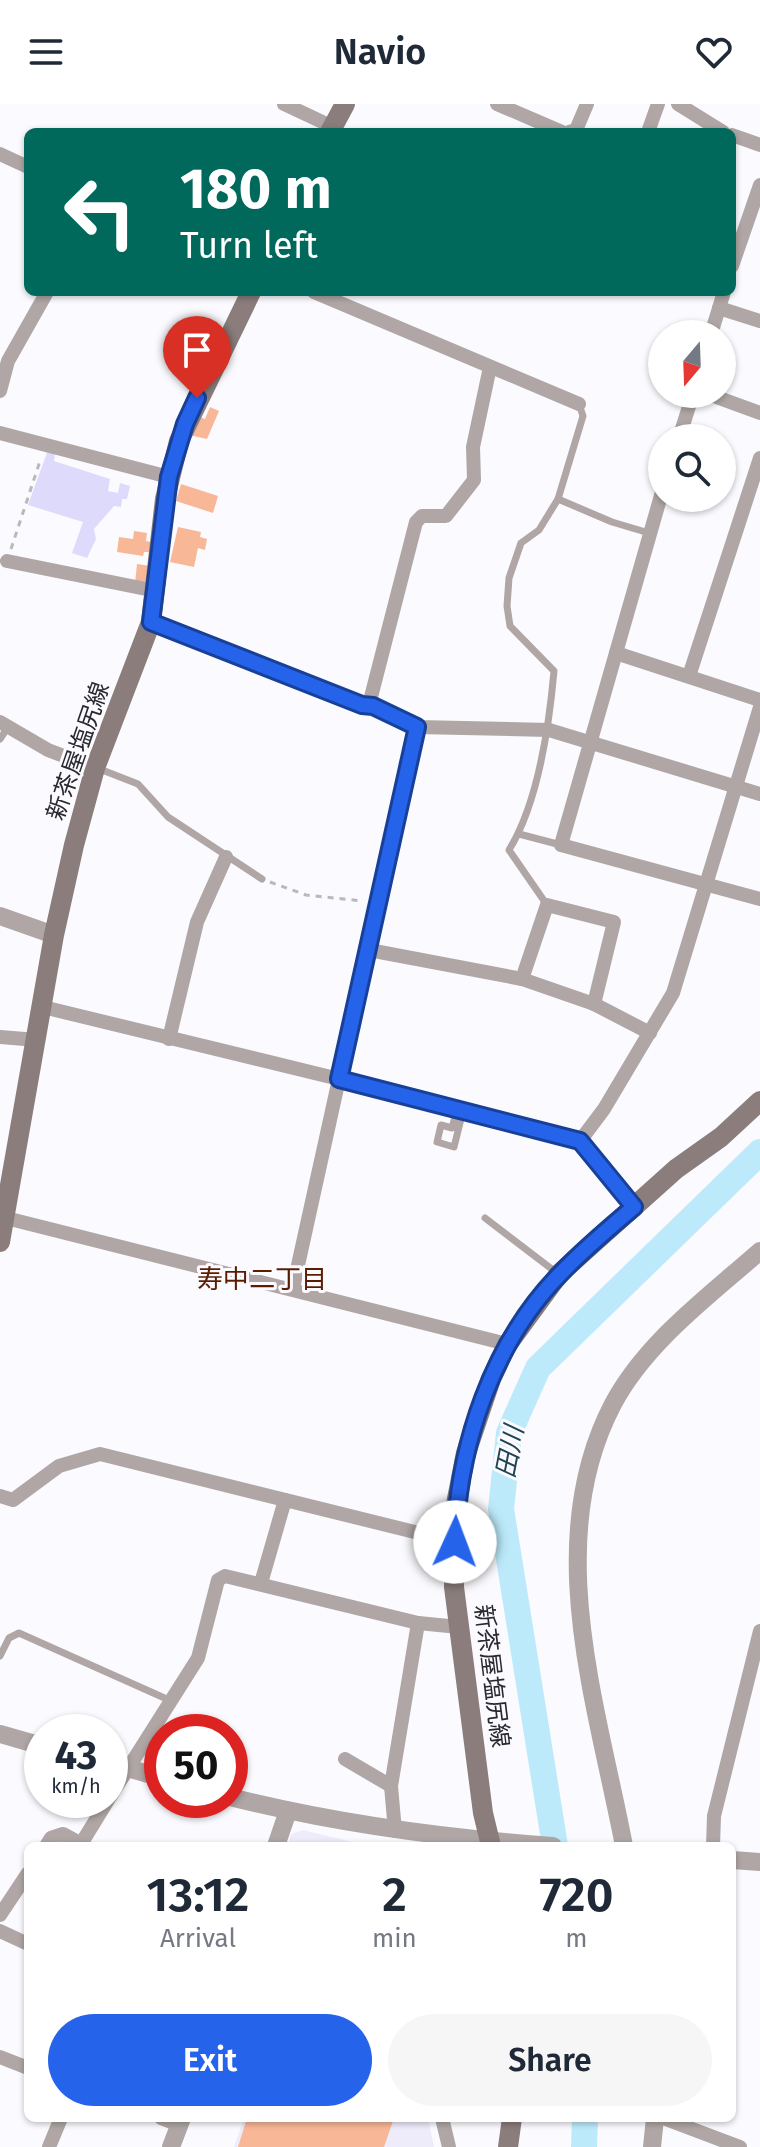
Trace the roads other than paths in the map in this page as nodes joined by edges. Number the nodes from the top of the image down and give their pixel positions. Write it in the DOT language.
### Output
graph roads {
  1 [pos="284,104"];
  2 [pos="345,104"];
  3 [pos="497,104"];
  4 [pos="587,104"];
  5 [pos="658,104"];
  6 [pos="678,104"];
  7 [pos="330,128"];
  8 [pos="333,128"];
  9 [pos="553,128"];
  10 [pos="577,128"];
  11 [pos="649,128"];
  12 [pos="717,128"];
  13 [pos="736,136"];
  14 [pos="760,145"];
  15 [pos="0,154"];
  16 [pos="24,165"];
  17 [pos="760,185"];
  18 [pos="744,231"];
  19 [pos="760,236"];
  20 [pos="736,244"];
  21 [pos="44,296"];
  22 [pos="249,296"];
  23 [pos="323,296"];
  24 [pos="723,296"];
  25 [pos="719,308"];
  26 [pos="715,320"];
  27 [pos="760,321"];
  28 [pos="4,359"];
  29 [pos="490,367"];
  30 [pos="0,391"];
  31 [pos="579,404"];
  32 [pos="736,404"];
  33 [pos="760,413"];
  34 [pos="0,433"];
  35 [pos="760,458"];
  36 [pos="169,477"];
  37 [pos="558,499"];
  38 [pos="656,512"];
  39 [pos="649,533"];
  40 [pos="7,561"];
  41 [pos="156,591"];
  42 [pos="151,622"];
  43 [pos="616,653"];
  44 [pos="689,676"];
  45 [pos="760,700"];
  46 [pos="373,706"];
  47 [pos="760,707"];
  48 [pos="417,727"];
  49 [pos="3,729"];
  50 [pos="549,730"];
  51 [pos="590,743"];
  52 [pos="95,768"];
  53 [pos="737,787"];
  54 [pos="760,794"];
  55 [pos="519,834"];
  56 [pos="561,845"];
  57 [pos="226,857"];
  58 [pos="262,879"];
  59 [pos="705,884"];
  60 [pos="760,899"];
  61 [pos="376,902"];
  62 [pos="547,905"];
  63 [pos="0,916"];
  64 [pos="54,935"];
  65 [pos="369,950"];
  66 [pos="522,979"];
  67 [pos="594,1004"];
  68 [pos="43,1007"];
  69 [pos="650,1033"];
  70 [pos="0,1037"];
  71 [pos="169,1039"];
  72 [pos="37,1040"];
  73 [pos="339,1079"];
  74 [pos="760,1101"];
  75 [pos="460,1110"];
  76 [pos="580,1141"];
  77 [pos="634,1207"];
  78 [pos="6,1218"];
  79 [pos="485,1218"];
  80 [pos="0,1242"];
  81 [pos="760,1251"];
  82 [pos="559,1274"];
  83 [pos="293,1288"];
  84 [pos="499,1342"];
  85 [pos="0,1496"];
  86 [pos="285,1500"];
  87 [pos="455,1542"];
  88 [pos="261,1583"];
  89 [pos="418,1623"];
  90 [pos="459,1627"];
  91 [pos="760,1631"];
  92 [pos="0,1656"];
  93 [pos="169,1700"];
  94 [pos="0,1734"];
  95 [pos="24,1741"];
  96 [pos="128,1754"];
  97 [pos="345,1759"];
  98 [pos="391,1786"];
  99 [pos="248,1801"];
  100 [pos="288,1811"];
  101 [pos="98,1818"];
  102 [pos="401,1837"];
  103 [pos="48,1842"];
  104 [pos="78,1842"];
  105 [pos="85,1842"];
  106 [pos="277,1842"];
  107 [pos="481,1842"];
  108 [pos="497,1842"];
  109 [pos="623,1842"];
  110 [pos="713,1842"];
  111 [pos="736,1860"];
  112 [pos="760,1862"];
  113 [pos="24,1879"];
  114 [pos="0,1915"];
  115 [pos="0,1931"];
  116 [pos="24,1942"];
  117 [pos="0,2057"];
  118 [pos="24,2066"];
  119 [pos="59,2122"];
  120 [pos="180,2122"];
  121 [pos="443,2122"];
  122 [pos="511,2122"];
  123 [pos="655,2122"];
  124 [pos="674,2122"];
  125 [pos="49,2147"];
  126 [pos="171,2147"];
  127 [pos="449,2147"];
  128 [pos="508,2147"];
  129 [pos="652,2147"];
  130 [pos="740,2147"];
  1 -- 7 [label="street"];
  2 -- 8 [label="main road"];
  3 -- 9 [label="street"];
  4 -- 10 [label="street"];
  5 -- 11 [label="street"];
  6 -- 12 [label="street"];
  13 -- 14 [label="street"];
  15 -- 16 [label="street"];
  17 -- 18 [label="street"];
  18 -- 19 [label="street"];
  18 -- 20 [label="street"];
  21 -- 28 [label="street"];
  22 -- 36 [label="main road, 新茶屋塩尻線"];
  23 -- 29 [label="street"];
  24 -- 25 [label="street"];
  25 -- 26 [label="street"];
  25 -- 27 [label="street"];
  28 -- 30 [label="street"];
  29 -- 31 [label="street"];
  29 -- 46 [label="street"];
  31 -- 37 [label="lane"];
  32 -- 33 [label="street"];
  34 -- 36 [label="street"];
  35 -- 44 [label="street"];
  36 -- 41 [label="main road, 新茶屋塩尻線"];
  37 -- 39 [label="lane"];
  37 -- 50 [label="lane"];
  38 -- 39 [label="street"];
  39 -- 43 [label="street"];
  40 -- 41 [label="street"];
  41 -- 42 [label="main road, 新茶屋塩尻線"];
  42 -- 46 [label="lane"];
  42 -- 52 [label="main road, 新茶屋塩尻線"];
  43 -- 44 [label="street"];
  43 -- 51 [label="street"];
  44 -- 45 [label="street"];
  46 -- 48 [label="street"];
  47 -- 53 [label="street"];
  48 -- 50 [label="street"];
  48 -- 61 [label="street"];
  49 -- 52 [label="street"];
  50 -- 51 [label="street"];
  50 -- 55 [label="lane"];
  51 -- 53 [label="street"];
  51 -- 56 [label="street"];
  52 -- 57 [label="lane"];
  52 -- 64 [label="main road, 新茶屋塩尻線"];
  53 -- 54 [label="street"];
  53 -- 59 [label="street"];
  55 -- 56 [label="lane"];
  55 -- 62 [label="lane"];
  56 -- 59 [label="street"];
  57 -- 58 [label="lane"];
  57 -- 71 [label="street"];
  59 -- 60 [label="street"];
  59 -- 69 [label="street"];
  61 -- 65 [label="lane"];
  62 -- 66 [label="street"];
  62 -- 67 [label="street"];
  63 -- 64 [label="street"];
  64 -- 68 [label="main road, 新茶屋塩尻線"];
  65 -- 66 [label="street"];
  65 -- 73 [label="lane"];
  66 -- 67 [label="street"];
  67 -- 69 [label="street"];
  68 -- 71 [label="street"];
  68 -- 72 [label="main road, 新茶屋塩尻線"];
  69 -- 76 [label="street"];
  70 -- 72 [label="street"];
  71 -- 73 [label="street"];
  72 -- 78 [label="main road, 新茶屋塩尻線"];
  73 -- 75 [label="street"];
  73 -- 83 [label="street"];
  74 -- 77 [label="main road, 新茶屋塩尻線"];
  75 -- 75 [label="lane"];
  75 -- 76 [label="street"];
  76 -- 77 [label="street"];
  77 -- 82 [label="main road, 新茶屋塩尻線"];
  78 -- 80 [label="main road, 新茶屋塩尻線"];
  78 -- 83 [label="street"];
  79 -- 82 [label="lane"];
  81 -- 109 [label="street"];
  82 -- 87 [label="main road, 新茶屋塩尻線"];
  83 -- 84 [label="street"];
  85 -- 86 [label="street"];
  86 -- 87 [label="street"];
  86 -- 88 [label="street"];
  87 -- 90 [label="main road, 新茶屋塩尻線"];
  88 -- 89 [label="street"];
  88 -- 93 [label="street"];
  89 -- 90 [label="street"];
  89 -- 98 [label="street"];
  90 -- 108 [label="main road, 新茶屋塩尻線"];
  91 -- 110 [label="street"];
  92 -- 93 [label="lane"];
  93 -- 96 [label="street"];
  94 -- 95 [label="street"];
  97 -- 98 [label="street"];
  98 -- 102 [label="street"];
  99 -- 100 [label="street"];
  100 -- 102 [label="street"];
  100 -- 106 [label="street"];
  101 -- 105 [label="street"];
  102 -- 107 [label="street"];
  103 -- 104 [label="street"];
  111 -- 112 [label="street"];
  113 -- 114 [label="street"];
  115 -- 116 [label="street"];
  117 -- 118 [label="street"];
  119 -- 125 [label="street"];
  120 -- 126 [label="street"];
  121 -- 127 [label="street"];
  122 -- 128 [label="main road"];
  123 -- 129 [label="street"];
  124 -- 130 [label="street"];
}
